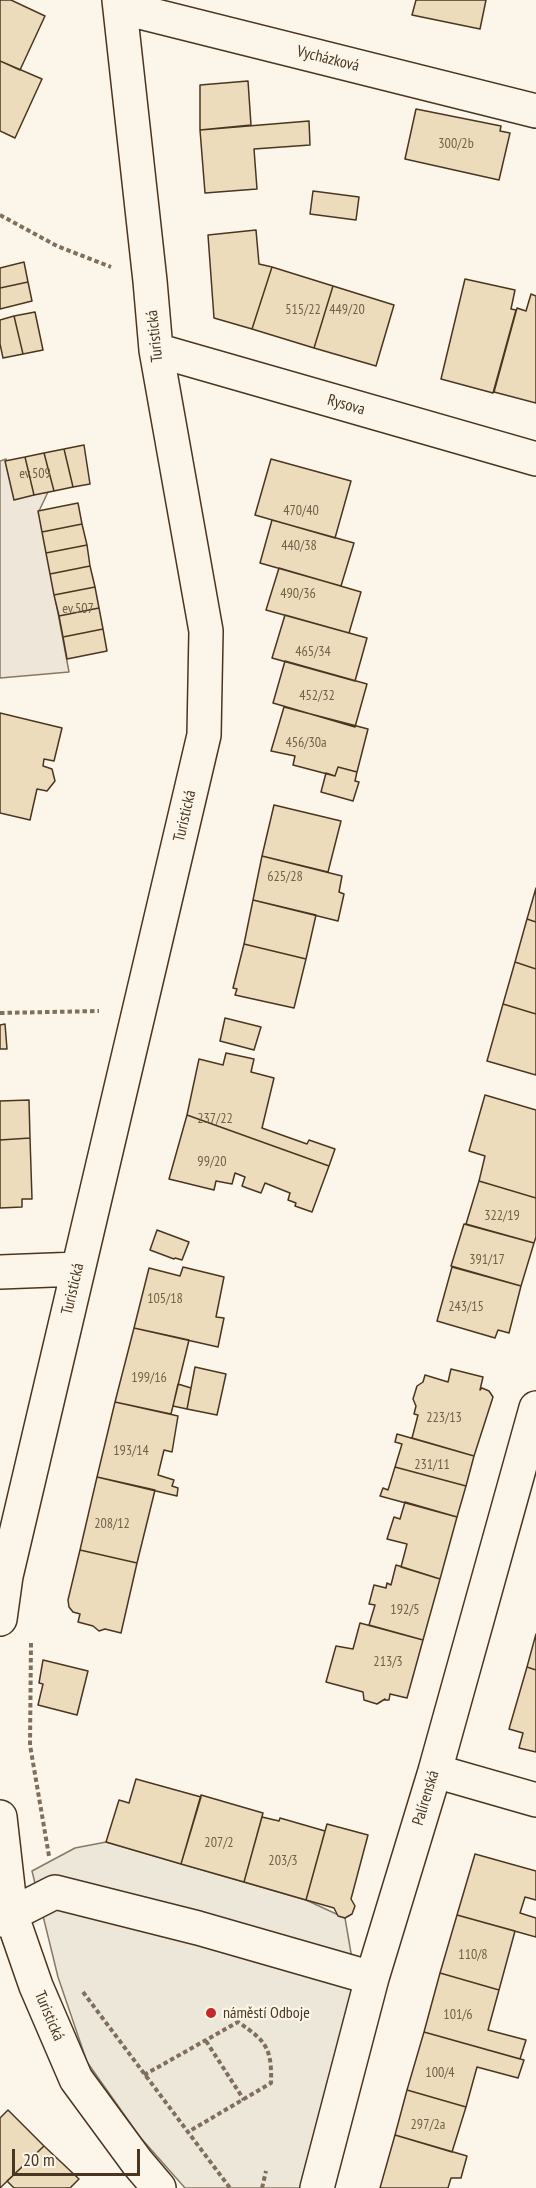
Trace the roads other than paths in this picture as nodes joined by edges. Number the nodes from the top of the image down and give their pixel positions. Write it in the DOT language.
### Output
graph roads {
  1 [pos="119,3"];
  2 [pos="536,111"];
  3 [pos="156,351"];
  4 [pos="536,459"];
  5 [pos="78,1269"];
  6 [pos="0,1272"];
  7 [pos="536,1408"];
  8 [pos="0,1619"];
  9 [pos="435,1771"];
  10 [pos="536,1800"];
  11 [pos="0,1817"];
  12 [pos="6,1917"];
  13 [pos="372,1978"];
  14 [pos="159,2188"];
  15 [pos="317,2188"];
  1 -- 2 [label="street, Vycházková"];
  1 -- 3 [label="street, Turistická"];
  3 -- 4 [label="street, Rysova"];
  3 -- 5 [label="street, Turistická"];
  5 -- 6 [label="street"];
  5 -- 8 [label="street, Turistická"];
  7 -- 9 [label="street, Palírenská"];
  9 -- 10 [label="street"];
  9 -- 13 [label="street, Palírenská"];
  11 -- 12 [label="street, Turistická"];
  12 -- 13 [label="street"];
  12 -- 14 [label="street, Turistická"];
  13 -- 15 [label="street, Palírenská"];
}
